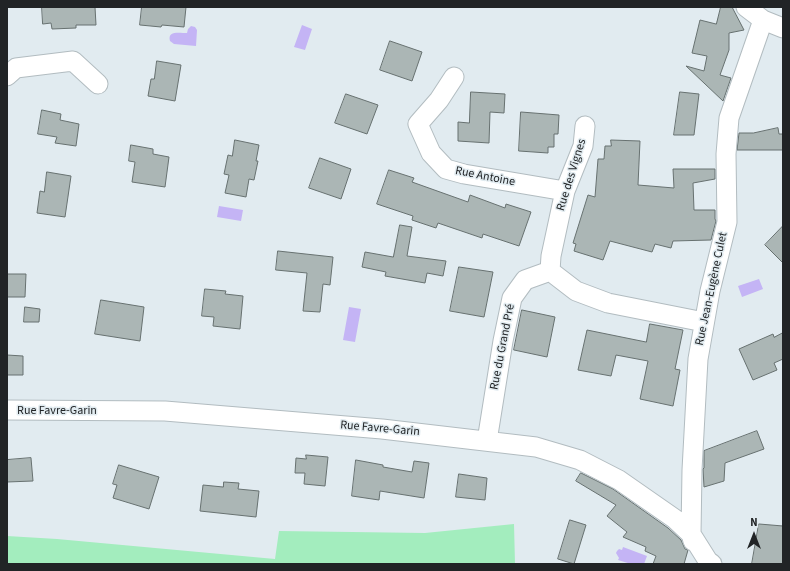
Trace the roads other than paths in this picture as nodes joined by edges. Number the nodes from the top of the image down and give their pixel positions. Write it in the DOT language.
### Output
graph roads {
  1 [pos="746,7"];
  2 [pos="763,20"];
  3 [pos="783,28"];
  4 [pos="7,76"];
  5 [pos="454,77"];
  6 [pos="98,84"];
  7 [pos="585,126"];
  8 [pos="565,191"];
  9 [pos="550,271"];
  10 [pos="704,322"];
  11 [pos="7,410"];
  12 [pos="486,441"];
  13 [pos="691,534"];
  14 [pos="694,564"];
  15 [pos="712,564"];
  1 -- 2 [label="street"];
  2 -- 3 [label="street"];
  2 -- 10 [label="street, Rue Jean-Eugène Culet"];
  4 -- 6 [label="street"];
  5 -- 8 [label="street, Rue Antoine"];
  7 -- 8 [label="street, Rue des Vignes"];
  8 -- 9 [label="street, Rue des Vignes"];
  9 -- 10 [label="street"];
  9 -- 12 [label="street, Rue du Grand Pré"];
  10 -- 13 [label="street, Rue Jean-Eugène Culet"];
  11 -- 12 [label="street, Rue Favre-Garin"];
  12 -- 13 [label="street, Rue Favre-Garin"];
  13 -- 14 [label="street, Rue Jean-Eugène Culet"];
  13 -- 15 [label="street, Rue Favre-Garin"];
}
